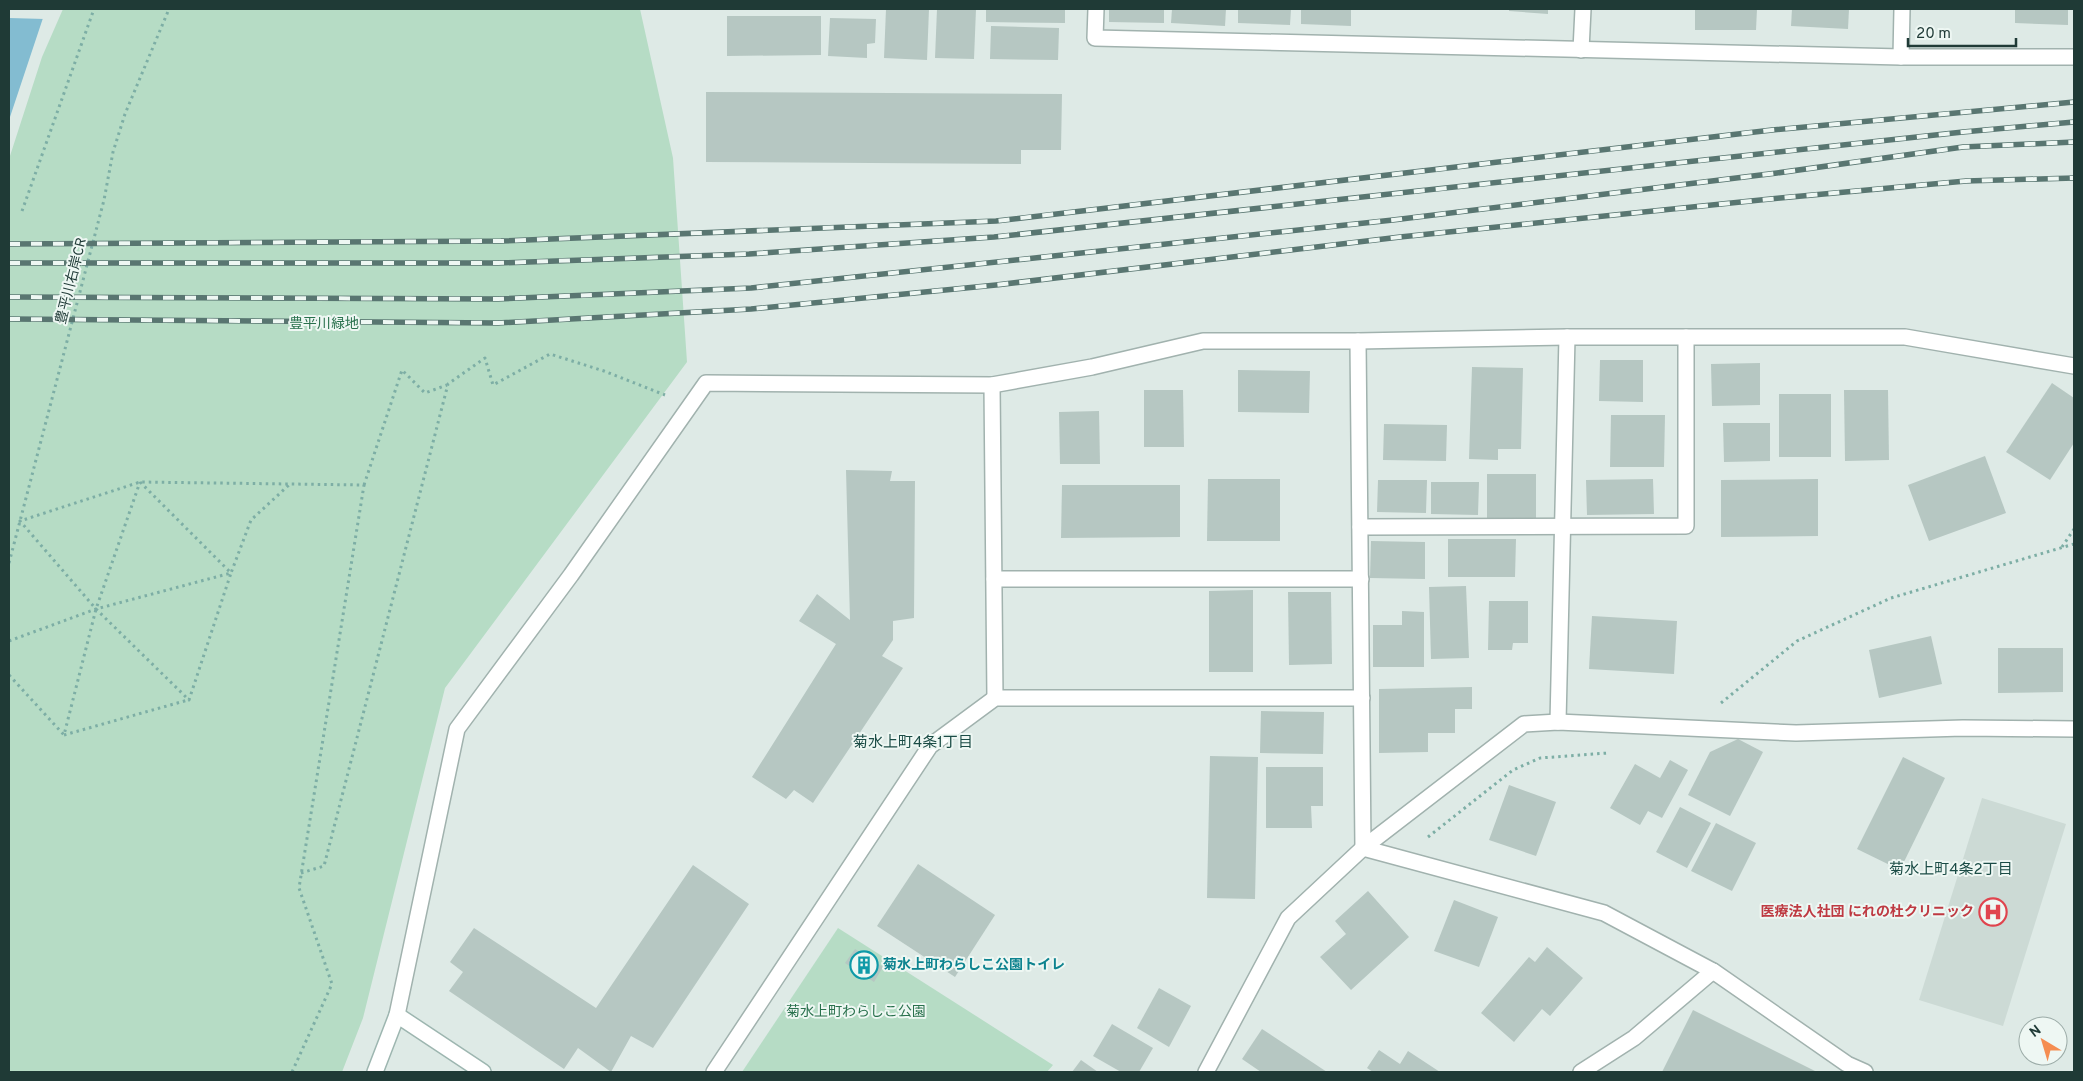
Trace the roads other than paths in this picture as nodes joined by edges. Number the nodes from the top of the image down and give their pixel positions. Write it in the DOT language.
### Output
graph roads {
  1 [pos="1096,9"];
  2 [pos="1583,9"];
  3 [pos="1902,9"];
  4 [pos="1581,50"];
  5 [pos="1901,57"];
  6 [pos="2074,57"];
  7 [pos="1567,337"];
  8 [pos="1686,337"];
  9 [pos="1358,341"];
  10 [pos="2074,366"];
  11 [pos="992,385"];
  12 [pos="1562,526"];
  13 [pos="1360,527"];
  14 [pos="994,579"];
  15 [pos="1361,579"];
  16 [pos="995,698"];
  17 [pos="1362,698"];
  18 [pos="1558,722"];
  19 [pos="2074,729"];
  20 [pos="1363,848"];
  21 [pos="1713,971"];
  22 [pos="397,1015"];
  23 [pos="375,1072"];
  24 [pos="483,1072"];
  25 [pos="714,1072"];
  26 [pos="1206,1072"];
  27 [pos="1581,1072"];
  28 [pos="1865,1072"];
  1 -- 4 [label="street"];
  2 -- 4 [label="street"];
  3 -- 5 [label="street"];
  4 -- 5 [label="street"];
  5 -- 6 [label="street"];
  7 -- 8 [label="street"];
  7 -- 9 [label="street"];
  7 -- 12 [label="street"];
  8 -- 10 [label="street"];
  8 -- 12 [label="street"];
  9 -- 11 [label="street"];
  9 -- 13 [label="street"];
  11 -- 14 [label="street"];
  11 -- 22 [label="street"];
  12 -- 13 [label="street"];
  12 -- 18 [label="street"];
  13 -- 15 [label="street"];
  14 -- 15 [label="street"];
  14 -- 16 [label="street"];
  15 -- 17 [label="street"];
  16 -- 17 [label="street"];
  16 -- 25 [label="street"];
  17 -- 20 [label="street"];
  18 -- 19 [label="street"];
  18 -- 20 [label="street"];
  20 -- 21 [label="street"];
  20 -- 26 [label="street"];
  21 -- 27 [label="street"];
  21 -- 28 [label="street"];
  22 -- 23 [label="street"];
  22 -- 24 [label="street"];
}
